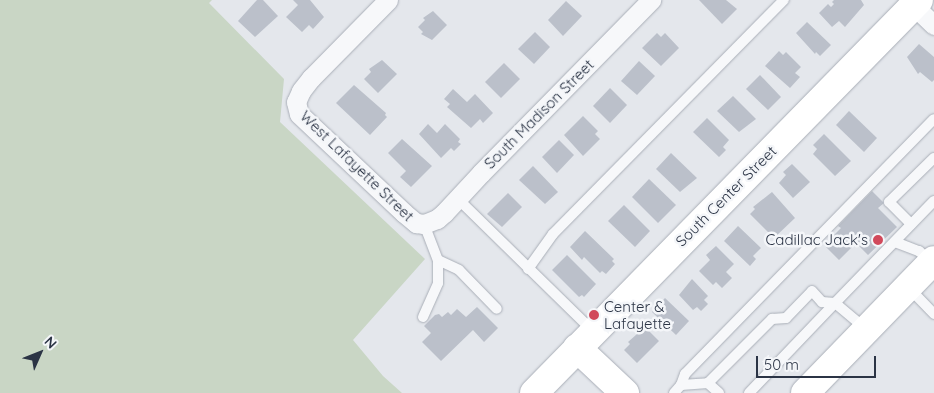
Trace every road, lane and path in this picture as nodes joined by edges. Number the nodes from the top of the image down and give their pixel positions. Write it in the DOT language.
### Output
graph roads {
  1 [pos="388,0"];
  2 [pos="652,0"];
  3 [pos="784,0"];
  4 [pos="914,2"];
  5 [pos="934,25"];
  6 [pos="934,120"];
  7 [pos="934,158"];
  8 [pos="457,198"];
  9 [pos="933,204"];
  10 [pos="424,224"];
  11 [pos="912,224"];
  12 [pos="895,242"];
  13 [pos="438,260"];
  14 [pos="933,262"];
  15 [pos="528,269"];
  16 [pos="908,287"];
  17 [pos="835,303"];
  18 [pos="497,309"];
  19 [pos="934,314"];
  20 [pos="423,317"];
  21 [pos="867,330"];
  22 [pos="585,340"];
  23 [pos="708,383"];
  24 [pos="678,389"];
  25 [pos="534,393"];
  26 [pos="625,393"];
  27 [pos="719,393"];
  28 [pos="749,393"];
  29 [pos="805,393"];
  1 -- 10 [label="street, West Lafayette Street"];
  2 -- 8 [label="street, South Madison Street"];
  3 -- 15 [label="lane"];
  4 -- 5 [label="street"];
  4 -- 22 [label="main road, South Center Street"];
  6 -- 24 [label="lane"];
  7 -- 11 [label="lane"];
  8 -- 10 [label="street, South Madison Street"];
  8 -- 15 [label="lane"];
  9 -- 11 [label="lane"];
  10 -- 13 [label="lane"];
  11 -- 12 [label="lane"];
  12 -- 14 [label="lane"];
  12 -- 17 [label="lane"];
  13 -- 18 [label="lane"];
  13 -- 20 [label="lane"];
  14 -- 16 [label="main road"];
  15 -- 22 [label="lane"];
  16 -- 19 [label="lane"];
  16 -- 21 [label="main road"];
  17 -- 21 [label="lane"];
  17 -- 23 [label="lane"];
  17 -- 28 [label="lane"];
  21 -- 29 [label="main road"];
  22 -- 25 [label="main road, South Center Street"];
  22 -- 26 [label="main road"];
  23 -- 24 [label="lane"];
  23 -- 27 [label="lane"];
}
